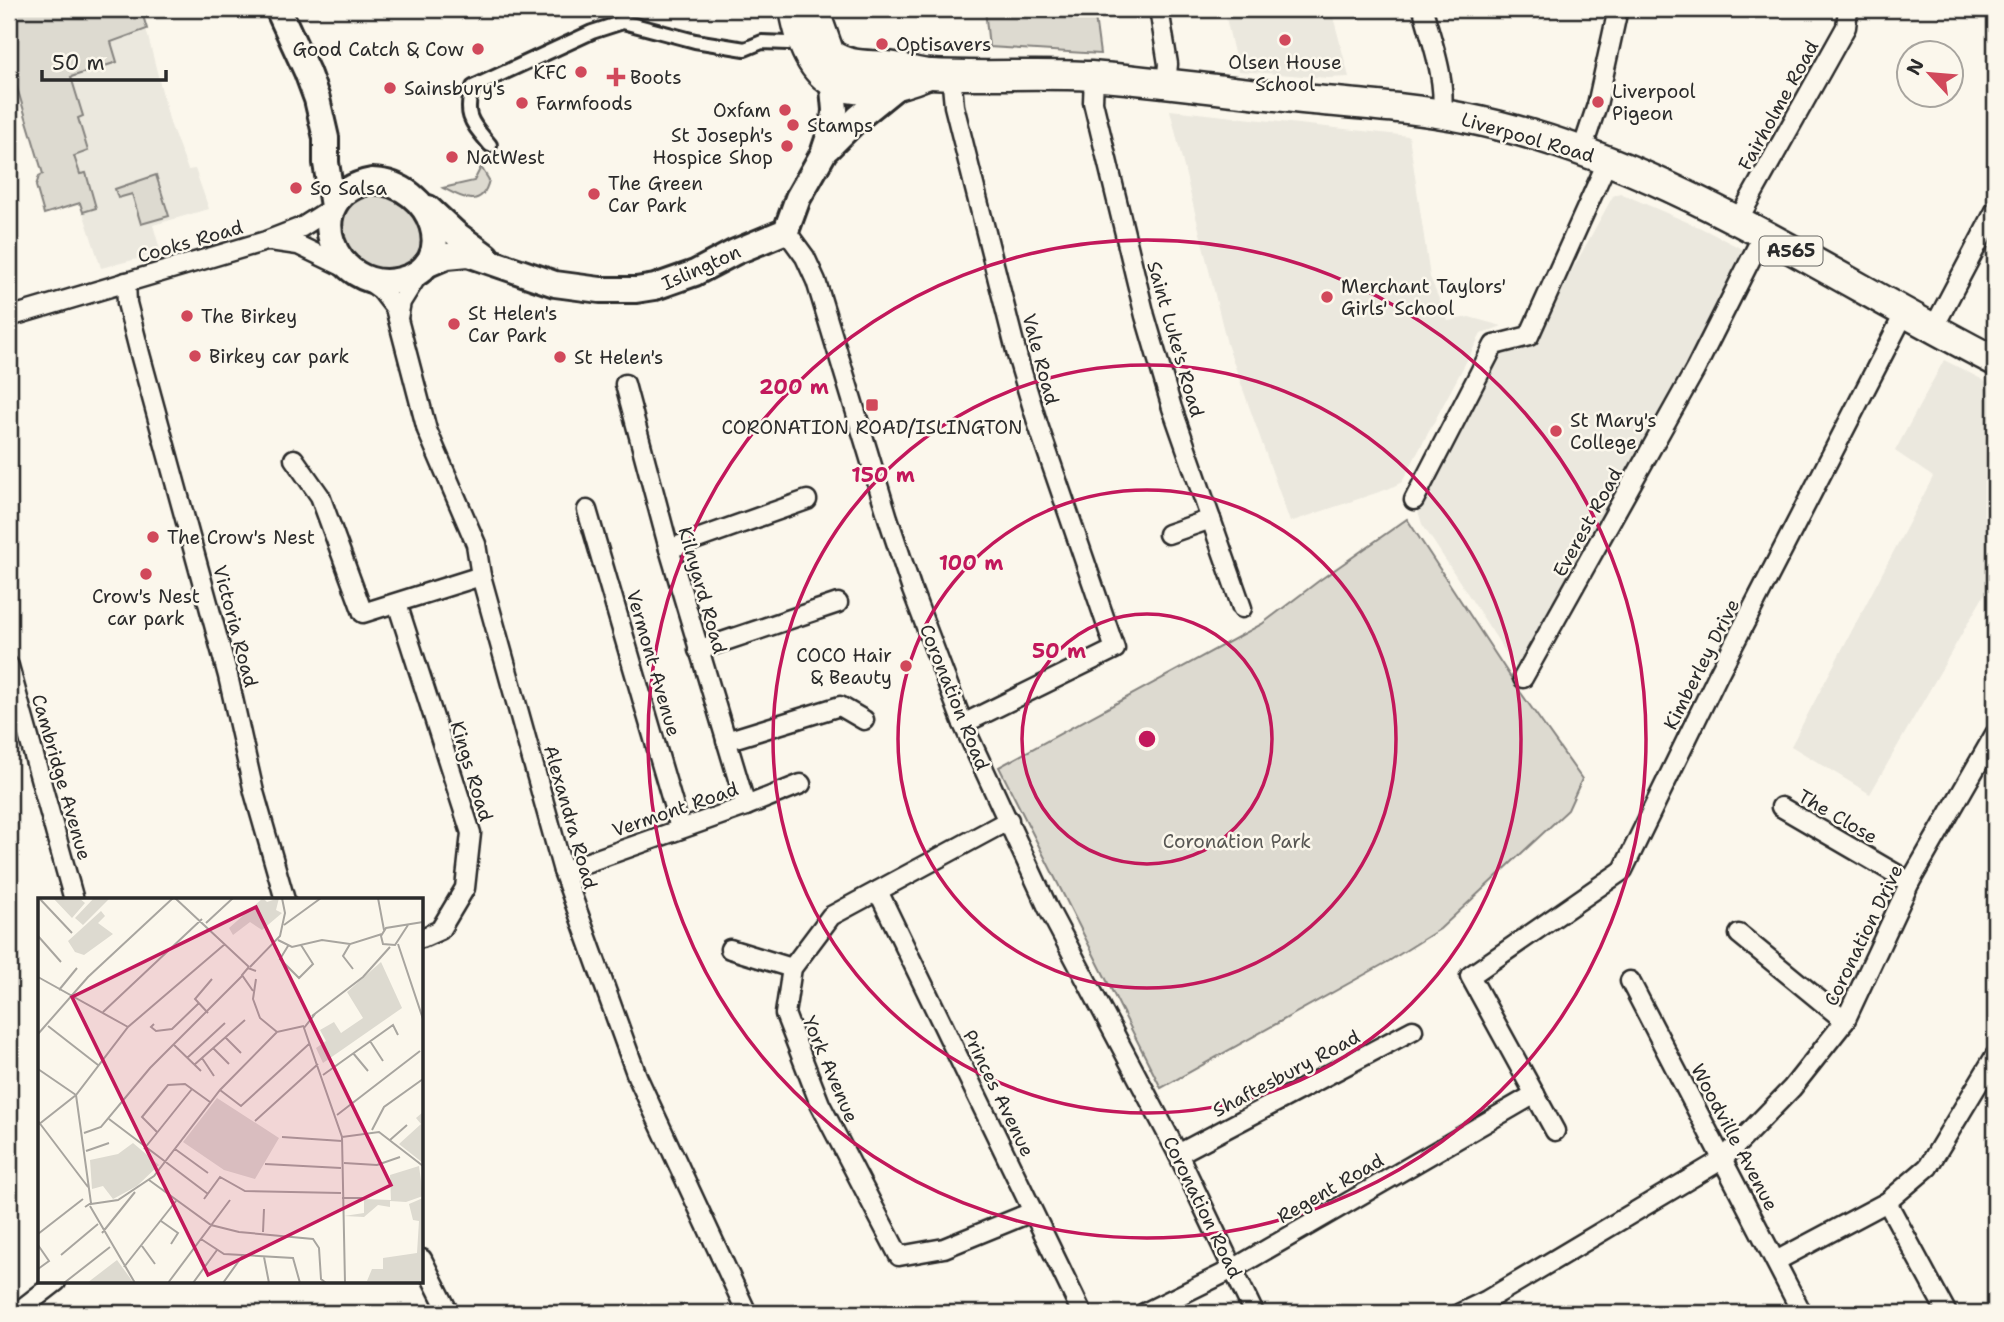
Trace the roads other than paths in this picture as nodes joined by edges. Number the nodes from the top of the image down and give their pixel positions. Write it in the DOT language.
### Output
graph roads {
  1 [pos="278,9"];
  2 [pos="794,9"];
  3 [pos="814,9"];
  4 [pos="1159,9"];
  5 [pos="1423,9"];
  6 [pos="1618,9"];
  7 [pos="1849,9"];
  8 [pos="623,15"];
  9 [pos="802,40"];
  10 [pos="830,54"];
  11 [pos="940,74"];
  12 [pos="1094,76"];
  13 [pos="832,84"];
  14 [pos="1166,84"];
  15 [pos="895,87"];
  16 [pos="1442,114"];
  17 [pos="326,138"];
  18 [pos="489,145"];
  19 [pos="823,154"];
  20 [pos="1595,155"];
  21 [pos="372,181"];
  22 [pos="418,200"];
  23 [pos="333,207"];
  24 [pos="1995,211"];
  25 [pos="1738,220"];
  26 [pos="786,231"];
  27 [pos="1763,235"];
  28 [pos="266,241"];
  29 [pos="492,261"];
  30 [pos="425,266"];
  31 [pos="358,274"];
  32 [pos="126,282"];
  33 [pos="1904,314"];
  34 [pos="9,317"];
  35 [pos="398,318"];
  36 [pos="1933,329"];
  37 [pos="1995,361"];
  38 [pos="625,384"];
  39 [pos="294,459"];
  40 [pos="807,500"];
  41 [pos="1415,500"];
  42 [pos="587,510"];
  43 [pos="1211,519"];
  44 [pos="1168,534"];
  45 [pos="669,549"];
  46 [pos="481,576"];
  47 [pos="397,603"];
  48 [pos="838,603"];
  49 [pos="1242,608"];
  50 [pos="698,650"];
  51 [pos="9,666"];
  52 [pos="1523,678"];
  53 [pos="864,720"];
  54 [pos="963,724"];
  55 [pos="1995,734"];
  56 [pos="726,741"];
  57 [pos="801,784"];
  58 [pos="746,806"];
  59 [pos="1781,807"];
  60 [pos="1009,820"];
  61 [pos="680,828"];
  62 [pos="563,871"];
  63 [pos="1910,882"];
  64 [pos="878,891"];
  65 [pos="73,898"];
  66 [pos="284,898"];
  67 [pos="1739,934"];
  68 [pos="424,937"];
  69 [pos="730,949"];
  70 [pos="792,968"];
  71 [pos="1630,981"];
  72 [pos="1845,1021"];
  73 [pos="1413,1030"];
  74 [pos="1995,1060"];
  75 [pos="1535,1094"];
  76 [pos="1555,1131"];
  77 [pos="1178,1154"];
  78 [pos="1723,1160"];
  79 [pos="1887,1202"];
  80 [pos="1032,1212"];
  81 [pos="1776,1261"];
  82 [pos="424,1263"];
  83 [pos="1233,1269"];
  84 [pos="53,1284"];
  85 [pos="1490,1306"];
  86 [pos="16,1313"];
  87 [pos="449,1313"];
  88 [pos="747,1313"];
  89 [pos="1082,1313"];
  90 [pos="1144,1313"];
  91 [pos="1254,1313"];
  92 [pos="1460,1313"];
  93 [pos="1802,1313"];
  94 [pos="1947,1313"];
  1 -- 17 [label="main road"];
  2 -- 9 [label="highway"];
  3 -- 10 [label="highway"];
  4 -- 14 [label="street"];
  5 -- 16 [label="street"];
  6 -- 20 [label="street"];
  7 -- 25 [label="street, Fairholme Road"];
  8 -- 9 [label="street"];
  8 -- 18 [label="street"];
  9 -- 13 [label="highway"];
  10 -- 11 [label="highway, Liverpool Road / A565"];
  10 -- 13 [label="main road"];
  11 -- 12 [label="highway, Liverpool Road / A565"];
  11 -- 15 [label="highway, Liverpool Road / A565"];
  11 -- 54 [label="street, Vale Road"];
  12 -- 14 [label="highway, Liverpool Road / A565"];
  12 -- 43 [label="street, Saint Luke's Road"];
  13 -- 15 [label="highway, Liverpool Road / A565"];
  13 -- 19 [label="main road"];
  14 -- 16 [label="highway, Liverpool Road / A565"];
  15 -- 19 [label="main road"];
  16 -- 20 [label="highway, Liverpool Road / A565"];
  17 -- 21 [label="main road"];
  17 -- 23 [label="main road"];
  19 -- 26 [label="main road"];
  20 -- 25 [label="highway, Liverpool Road / A565"];
  20 -- 41 [label="street"];
  21 -- 22 [label="main road"];
  21 -- 23 [label="main road"];
  22 -- 29 [label="main road, Islington"];
  22 -- 30 [label="main road"];
  23 -- 28 [label="street, Cooks Road"];
  23 -- 31 [label="main road"];
  24 -- 36 [label="street"];
  25 -- 27 [label="highway, Liverpool Road / A565"];
  26 -- 29 [label="main road, Islington"];
  26 -- 54 [label="street, Coronation Road"];
  27 -- 33 [label="highway, Liverpool Road / A565"];
  27 -- 52 [label="street, Everest Road"];
  28 -- 31 [label="street, Cooks Road"];
  28 -- 32 [label="street, Cooks Road"];
  29 -- 30 [label="main road, Islington"];
  30 -- 31 [label="main road"];
  30 -- 35 [label="street"];
  31 -- 35 [label="street, Alexandra Road"];
  32 -- 34 [label="street, Cooks Road"];
  32 -- 66 [label="street, Victoria Road"];
  33 -- 36 [label="highway, Liverpool Road / A565"];
  33 -- 75 [label="street, Kimberley Drive"];
  35 -- 46 [label="street, Alexandra Road"];
  36 -- 37 [label="highway, Liverpool Road / A565"];
  38 -- 45 [label="street, Kilnyard Road"];
  39 -- 47 [label="street"];
  40 -- 45 [label="street"];
  42 -- 61 [label="street, Vermont Avenue"];
  43 -- 44 [label="street"];
  43 -- 49 [label="street, Saint Luke's Road"];
  45 -- 50 [label="street, Kilnyard Road"];
  46 -- 47 [label="street"];
  46 -- 62 [label="street, Alexandra Road"];
  47 -- 68 [label="street, Kings Road"];
  48 -- 50 [label="street"];
  50 -- 56 [label="street, Kilnyard Road"];
  51 -- 65 [label="street, Cambridge Avenue"];
  53 -- 56 [label="street"];
  54 -- 60 [label="street, Coronation Road"];
  55 -- 63 [label="street, Coronation Drive"];
  56 -- 58 [label="street, Kilnyard Road"];
  57 -- 58 [label="street, Vermont Road"];
  58 -- 61 [label="street, Vermont Road"];
  59 -- 63 [label="street, The Close"];
  60 -- 64 [label="street, York Avenue"];
  60 -- 77 [label="street, Coronation Road"];
  61 -- 62 [label="street, Vermont Road"];
  62 -- 88 [label="street, Alexandra Road"];
  63 -- 72 [label="street, Coronation Drive"];
  64 -- 70 [label="street, York Avenue"];
  64 -- 80 [label="street, Princes Avenue"];
  67 -- 72 [label="street"];
  69 -- 70 [label="street"];
  70 -- 80 [label="street, York Avenue"];
  71 -- 78 [label="street, Woodville Avenue"];
  72 -- 78 [label="street, Coronation Drive"];
  73 -- 77 [label="street, Shaftesbury Road"];
  74 -- 79 [label="street"];
  75 -- 76 [label="street"];
  75 -- 83 [label="street, Regent Road"];
  77 -- 83 [label="street, Coronation Road"];
  78 -- 81 [label="street, Woodville Avenue"];
  78 -- 85 [label="street, Coronation Drive"];
  79 -- 81 [label="street"];
  79 -- 94 [label="street"];
  80 -- 89 [label="street, Princes Avenue"];
  81 -- 93 [label="street, Woodville Avenue"];
  82 -- 87 [label="street"];
  83 -- 90 [label="street, Regent Road"];
  83 -- 91 [label="street, Coronation Road"];
  84 -- 86 [label="street"];
  85 -- 92 [label="street, Coronation Drive"];
}
